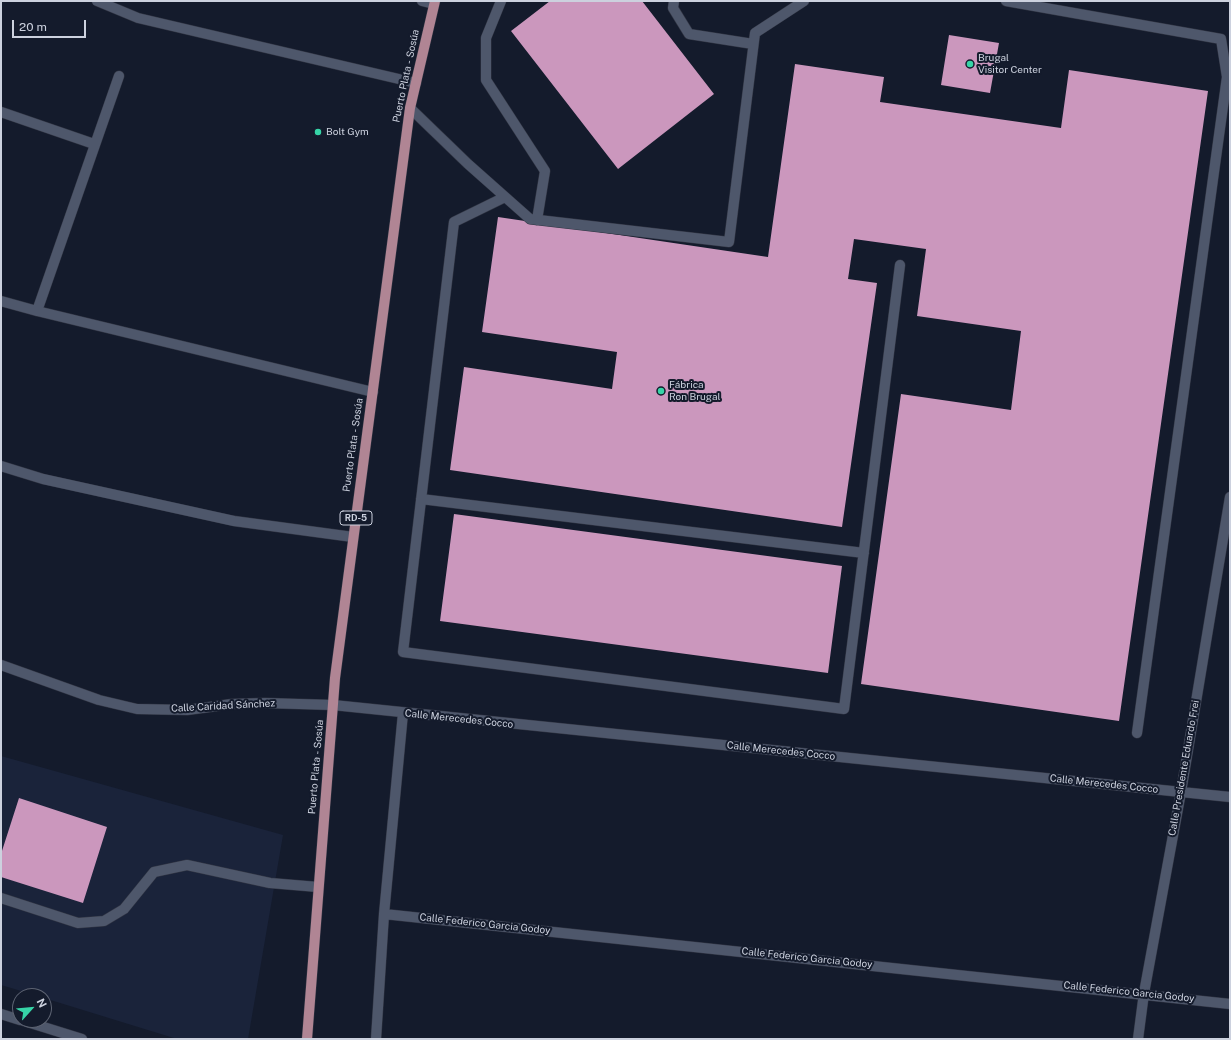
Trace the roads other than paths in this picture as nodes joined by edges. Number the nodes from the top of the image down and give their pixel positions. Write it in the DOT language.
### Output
graph roads {
  1 [pos="97,1"];
  2 [pos="422,1"];
  3 [pos="501,1"];
  4 [pos="674,1"];
  5 [pos="804,1"];
  6 [pos="1006,1"];
  7 [pos="435,3"];
  8 [pos="753,44"];
  9 [pos="118,76"];
  10 [pos="416,83"];
  11 [pos="410,108"];
  12 [pos="1,112"];
  13 [pos="94,144"];
  14 [pos="505,197"];
  15 [pos="537,220"];
  16 [pos="900,265"];
  17 [pos="1,301"];
  18 [pos="37,311"];
  19 [pos="373,392"];
  20 [pos="1,466"];
  21 [pos="1230,497"];
  22 [pos="421,499"];
  23 [pos="353,536"];
  24 [pos="864,553"];
  25 [pos="1,665"];
  26 [pos="333,705"];
  27 [pos="404,713"];
  28 [pos="1137,733"];
  29 [pos="1181,792"];
  30 [pos="1230,797"];
  31 [pos="318,887"];
  32 [pos="1,898"];
  33 [pos="384,914"];
  34 [pos="1144,994"];
  35 [pos="1230,1004"];
  36 [pos="1,1014"];
  37 [pos="12,1017"];
  38 [pos="46,1028"];
  39 [pos="82,1039"];
  40 [pos="307,1039"];
  41 [pos="376,1039"];
  42 [pos="1138,1039"];
  1 -- 10 [label="street"];
  2 -- 7 [label="street"];
  3 -- 15 [label="street"];
  4 -- 8 [label="street"];
  5 -- 8 [label="street"];
  6 -- 28 [label="street"];
  7 -- 10 [label="main road, Puerto Plata - Sosúa / RD-5"];
  8 -- 15 [label="street"];
  9 -- 13 [label="street"];
  10 -- 11 [label="main road, Puerto Plata - Sosúa / RD-5"];
  11 -- 14 [label="street"];
  11 -- 19 [label="main road, Puerto Plata - Sosúa / RD-5"];
  12 -- 13 [label="street"];
  13 -- 18 [label="street"];
  14 -- 15 [label="street"];
  14 -- 22 [label="street"];
  16 -- 24 [label="street"];
  17 -- 18 [label="street"];
  18 -- 19 [label="street"];
  19 -- 23 [label="main road, Puerto Plata - Sosúa / RD-5"];
  20 -- 23 [label="street"];
  21 -- 29 [label="street, Calle Presidente Eduardo Frei"];
  22 -- 24 [label="street"];
  22 -- 24 [label="street"];
  23 -- 26 [label="main road, Puerto Plata - Sosúa / RD-5"];
  25 -- 26 [label="street, Calle Caridad Sánchez"];
  26 -- 27 [label="street, Calle Merecedes Cocco"];
  26 -- 31 [label="main road, Puerto Plata - Sosúa / RD-5"];
  27 -- 29 [label="street, Calle Merecedes Cocco"];
  27 -- 33 [label="street"];
  29 -- 30 [label="street, Calle Merecedes Cocco"];
  29 -- 34 [label="street, Calle Presidente Eduardo Frei"];
  31 -- 32 [label="street"];
  31 -- 40 [label="main road, Puerto Plata - Sosúa / RD-5"];
  33 -- 34 [label="street, Calle Federico Garcia Godoy"];
  33 -- 41 [label="street"];
  34 -- 35 [label="street, Calle Federico Garcia Godoy"];
  34 -- 42 [label="street, Calle Presidente Eduardo Frei"];
  36 -- 37 [label="street"];
  38 -- 39 [label="street"];
}
